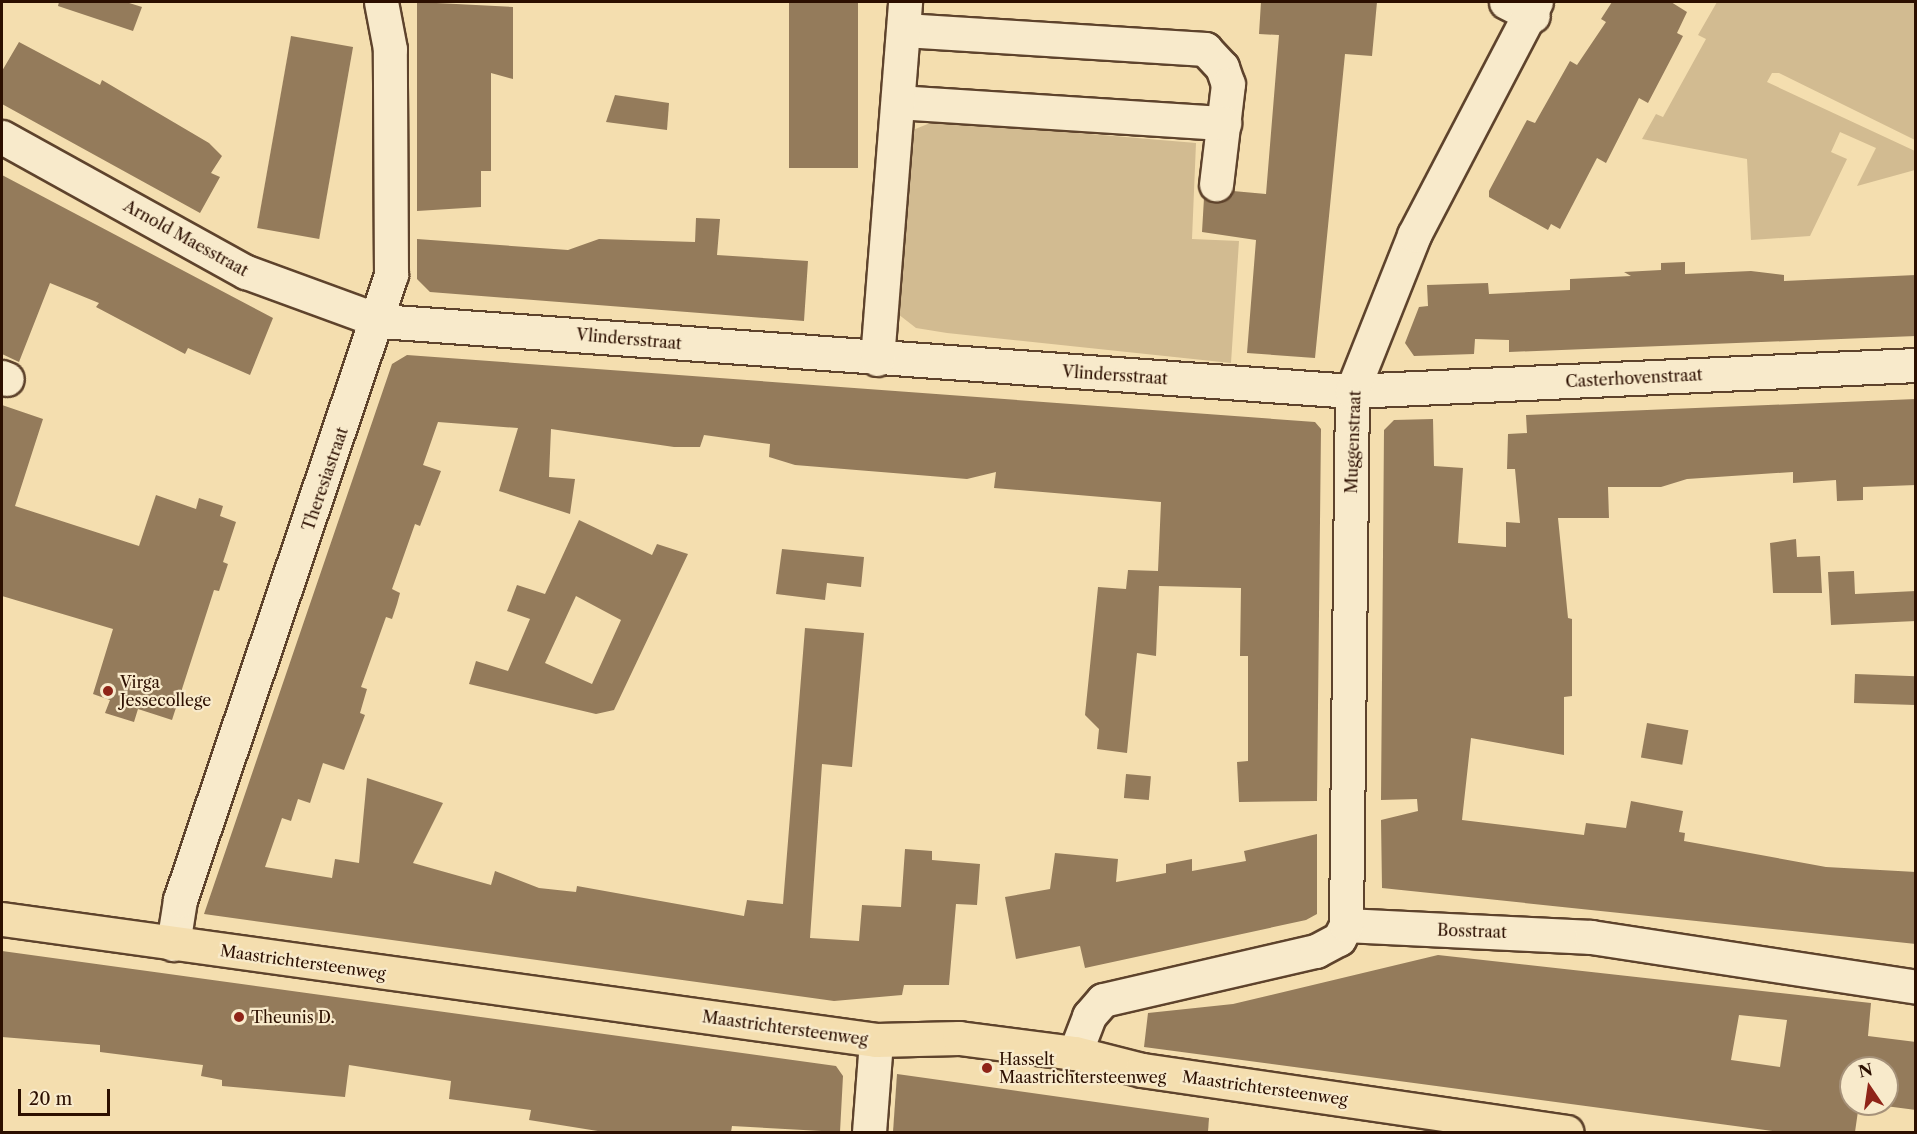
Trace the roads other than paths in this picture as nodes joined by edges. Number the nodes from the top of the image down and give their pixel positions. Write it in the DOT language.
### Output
graph roads {
  1 [pos="381,2"];
  2 [pos="1525,6"];
  3 [pos="904,16"];
  4 [pos="898,102"];
  5 [pos="1224,123"];
  6 [pos="2,137"];
  7 [pos="1216,184"];
  8 [pos="380,321"];
  9 [pos="877,359"];
  10 [pos="1916,365"];
  11 [pos="1352,391"];
  12 [pos="2,919"];
  13 [pos="1346,925"];
  14 [pos="173,944"];
  15 [pos="1916,987"];
  16 [pos="876,1041"];
  17 [pos="1075,1053"];
  18 [pos="869,1132"];
  19 [pos="1567,1132"];
  1 -- 8 [label="street, Theresiastraat"];
  2 -- 11 [label="street, Muggenstraat"];
  3 -- 4 [label="street"];
  3 -- 5 [label="street"];
  4 -- 5 [label="street"];
  4 -- 9 [label="street"];
  5 -- 7 [label="street"];
  6 -- 8 [label="street, Arnold Maesstraat"];
  8 -- 9 [label="street, Vlindersstraat"];
  8 -- 14 [label="street, Theresiastraat"];
  9 -- 11 [label="street, Vlindersstraat"];
  10 -- 11 [label="street, Casterhovenstraat"];
  11 -- 13 [label="street, Muggenstraat"];
  12 -- 14 [label="main road, Maastrichtersteenweg"];
  13 -- 15 [label="street, Bosstraat"];
  13 -- 17 [label="street"];
  14 -- 16 [label="main road, Maastrichtersteenweg"];
  16 -- 17 [label="main road, Maastrichtersteenweg"];
  16 -- 18 [label="street"];
  17 -- 19 [label="main road, Maastrichtersteenweg"];
}
